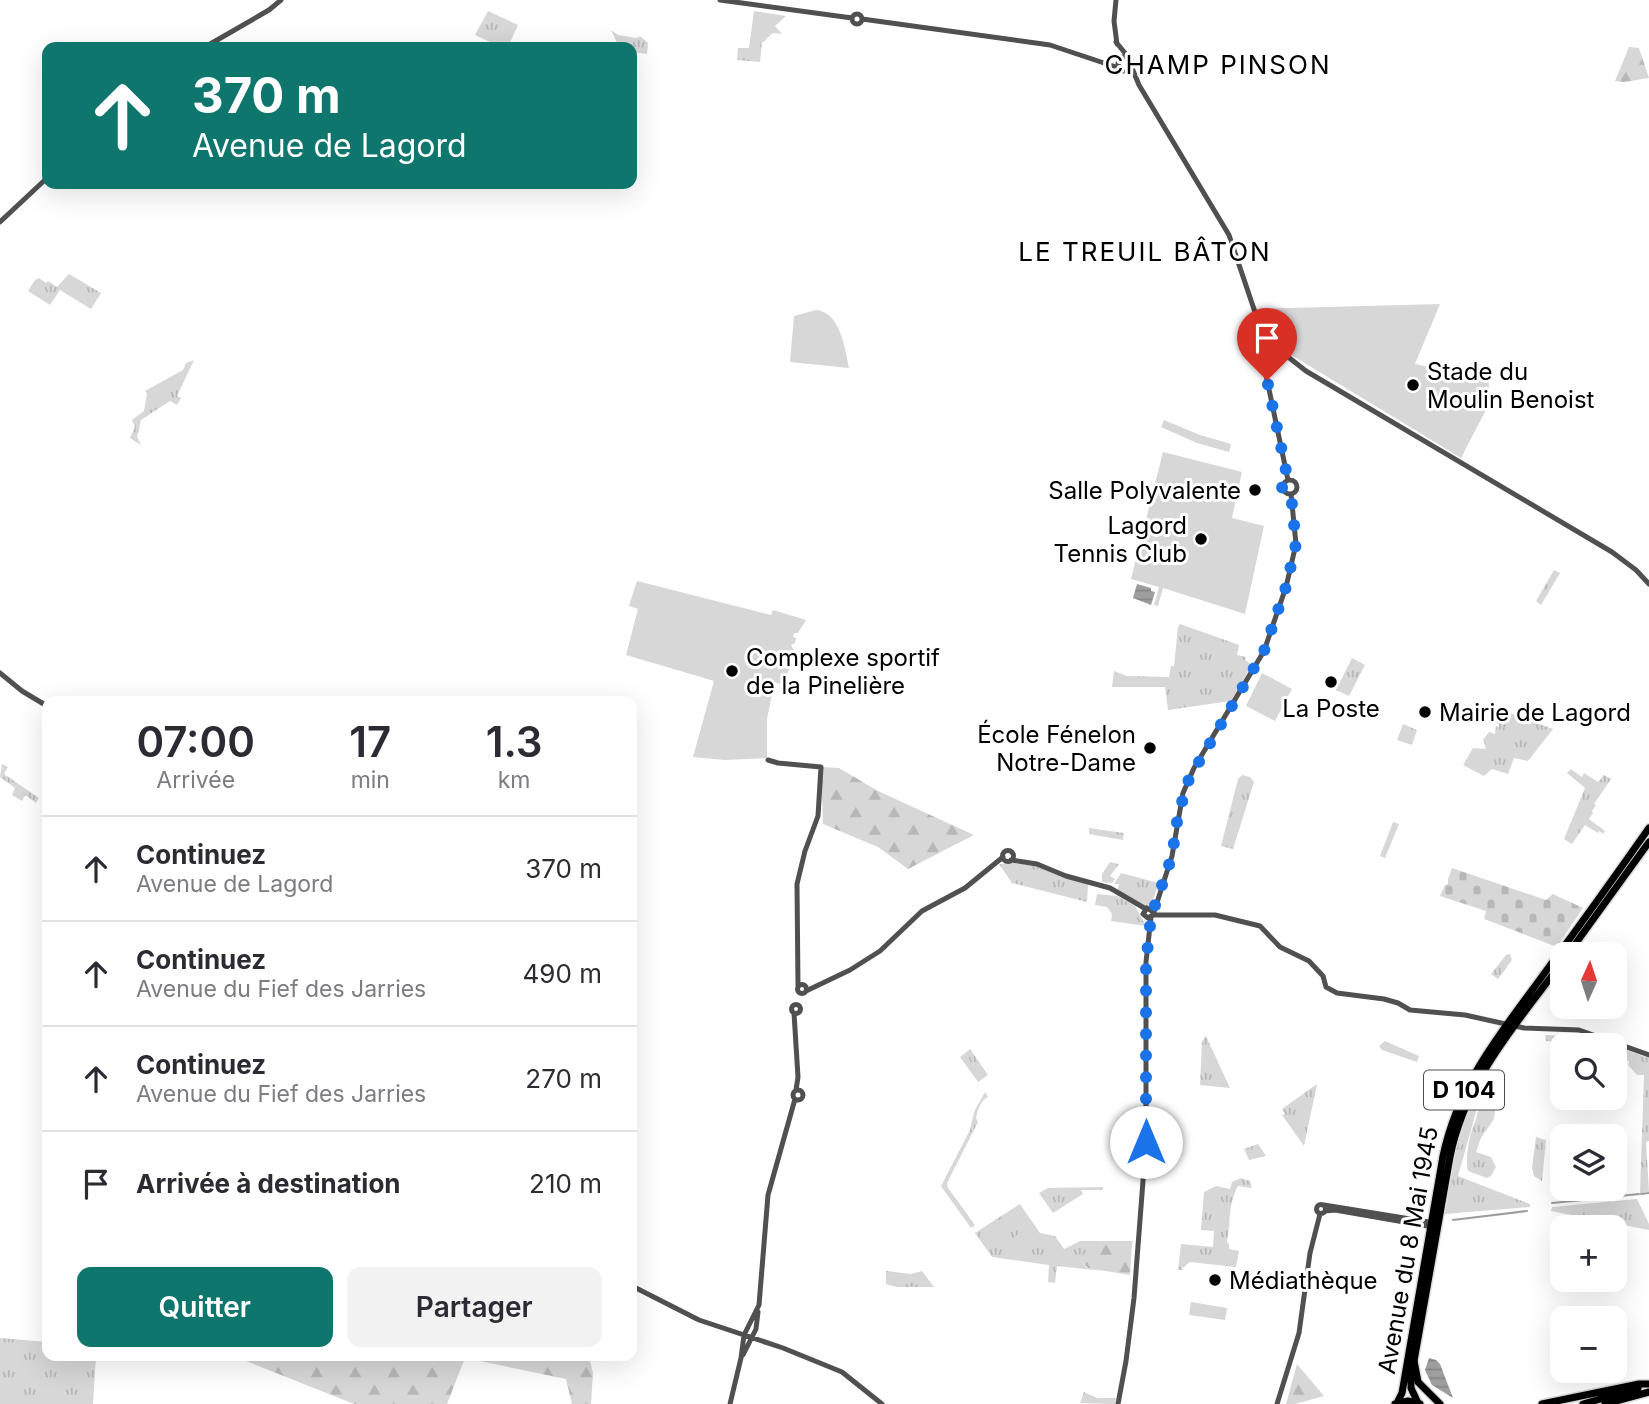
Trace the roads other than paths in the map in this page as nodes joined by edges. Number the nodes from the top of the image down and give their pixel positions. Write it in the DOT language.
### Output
graph roads {
  1 [pos="281,0"];
  2 [pos="720,0"];
  3 [pos="1116,0"];
  4 [pos="214,42"];
  5 [pos="1122,58"];
  6 [pos="1095,60"];
  7 [pos="1132,68"];
  8 [pos="1122,70"];
  9 [pos="1139,85"];
  10 [pos="42,183"];
  11 [pos="1,221"];
  12 [pos="1268,337"];
  13 [pos="1288,480"];
  14 [pos="1291,494"];
  15 [pos="1649,584"];
  16 [pos="0,673"];
  17 [pos="42,703"];
  18 [pos="768,760"];
  19 [pos="1649,828"];
  20 [pos="1649,842"];
  21 [pos="1150,912"];
  22 [pos="1577,942"];
  23 [pos="1550,977"];
  24 [pos="801,988"];
  25 [pos="1511,1025"];
  26 [pos="1649,1055"];
  27 [pos="1434,1225"];
  28 [pos="637,1289"];
  29 [pos="759,1305"];
  30 [pos="744,1335"];
  31 [pos="751,1337"];
  32 [pos="741,1358"];
  33 [pos="1414,1362"];
  34 [pos="1649,1385"];
  35 [pos="1649,1392"];
  36 [pos="1395,1403"];
  37 [pos="1419,1403"];
  38 [pos="730,1404"];
  39 [pos="882,1404"];
  40 [pos="1118,1404"];
  41 [pos="1277,1404"];
  42 [pos="1440,1404"];
  43 [pos="1542,1404"];
  44 [pos="1583,1404"];
  45 [pos="1605,1404"];
  1 -- 4 [label="street"];
  2 -- 6 [label="street"];
  3 -- 5 [label="street"];
  5 -- 6 [label="street"];
  5 -- 7 [label="street"];
  5 -- 8 [label="street"];
  6 -- 8 [label="street"];
  7 -- 8 [label="street"];
  7 -- 9 [label="street"];
  8 -- 9 [label="street"];
  9 -- 12 [label="street"];
  10 -- 11 [label="street"];
  12 -- 13 [label="street"];
  12 -- 15 [label="street"];
  13 -- 14 [label="street"];
  13 -- 14 [label="street"];
  14 -- 21 [label="street"];
  16 -- 17 [label="street"];
  18 -- 24 [label="street"];
  19 -- 25 [label="main road, Avenue du 8 Mai 1945 / D 104"];
  20 -- 22 [label="main road"];
  21 -- 24 [label="street"];
  21 -- 25 [label="street"];
  21 -- 40 [label="street"];
  23 -- 25 [label="main road, Avenue du 8 Mai 1945 / D 104"];
  24 -- 29 [label="street"];
  25 -- 26 [label="street"];
  25 -- 27 [label="main road, Avenue du 8 Mai 1945 / D 104"];
  27 -- 33 [label="main road, Avenue du 8 Mai 1945 / D 104"];
  27 -- 36 [label="main road, Avenue du 8 Mai 1945 / D 104"];
  27 -- 41 [label="street"];
  28 -- 30 [label="street"];
  29 -- 30 [label="street"];
  29 -- 31 [label="street"];
  30 -- 31 [label="street"];
  30 -- 32 [label="street"];
  31 -- 32 [label="street"];
  31 -- 39 [label="street"];
  32 -- 38 [label="street"];
  33 -- 37 [label="main road, Avenue du 8 Mai 1945 / D 104"];
  33 -- 42 [label="main road"];
  34 -- 43 [label="main road"];
  34 -- 44 [label="main road"];
  35 -- 45 [label="main road"];
  36 -- 37 [label="main road, Avenue du 8 Mai 1945"];
}
